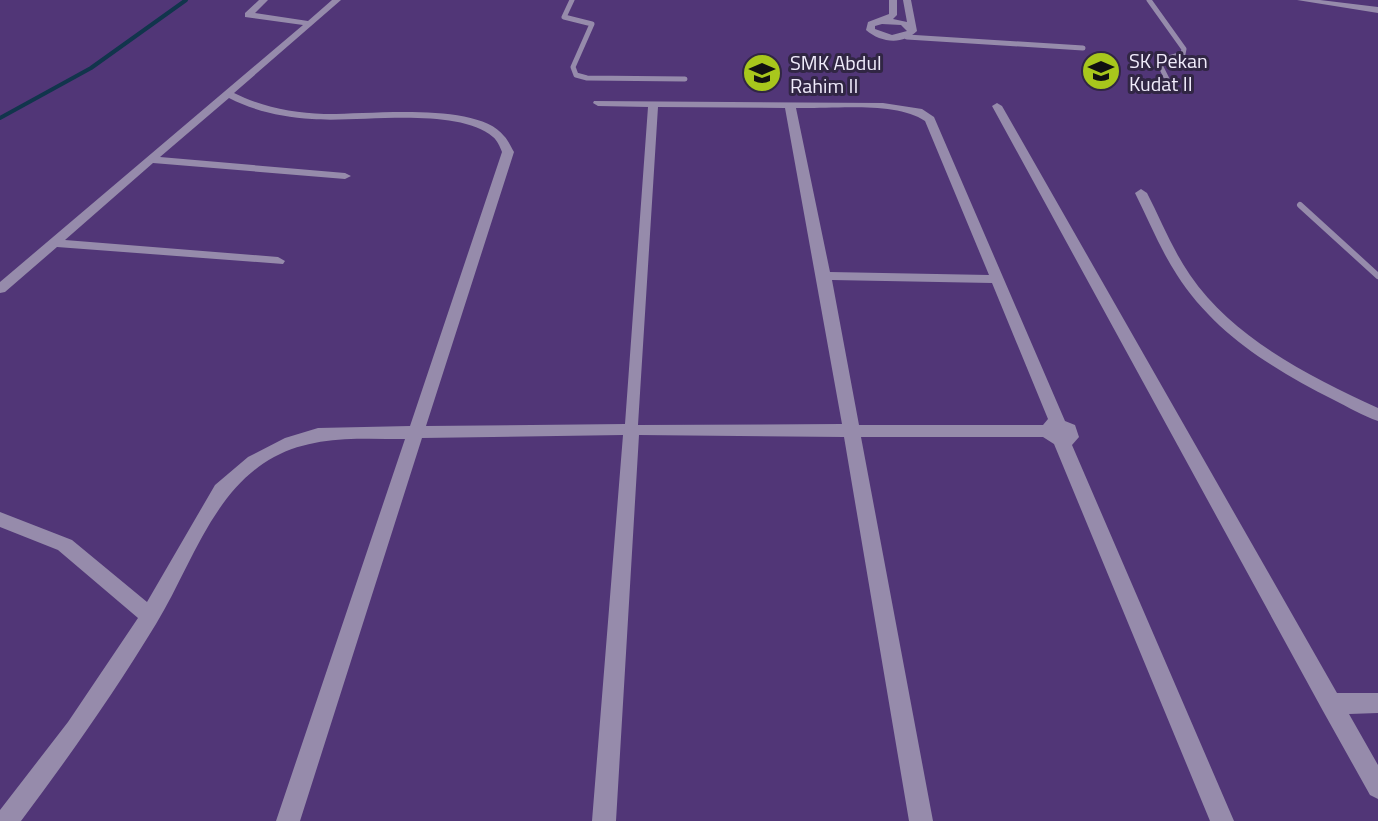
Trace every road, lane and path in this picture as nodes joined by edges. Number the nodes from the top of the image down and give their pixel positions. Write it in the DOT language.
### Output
graph roads {
  1 [pos="264,0"];
  2 [pos="337,0"];
  3 [pos="572,0"];
  4 [pos="893,0"];
  5 [pos="907,0"];
  6 [pos="1149,0"];
  7 [pos="1301,0"];
  8 [pos="1378,10"];
  9 [pos="885,21"];
  10 [pos="307,23"];
  11 [pos="910,34"];
  12 [pos="1083,48"];
  13 [pos="685,79"];
  14 [pos="1168,81"];
  15 [pos="226,93"];
  16 [pos="598,103"];
  17 [pos="653,104"];
  18 [pos="790,105"];
  19 [pos="997,106"];
  20 [pos="152,160"];
  21 [pos="345,176"];
  22 [pos="1141,193"];
  23 [pos="1300,205"];
  24 [pos="52,243"];
  25 [pos="278,261"];
  26 [pos="0,271"];
  27 [pos="18,272"];
  28 [pos="824,276"];
  29 [pos="1378,276"];
  30 [pos="998,279"];
  31 [pos="0,289"];
  32 [pos="1378,415"];
  33 [pos="632,429"];
  34 [pos="849,431"];
  35 [pos="1055,431"];
  36 [pos="416,432"];
  37 [pos="0,519"];
  38 [pos="150,616"];
  39 [pos="1378,703"];
  40 [pos="1331,704"];
  41 [pos="1378,787"];
  42 [pos="6,821"];
  43 [pos="288,821"];
  44 [pos="604,821"];
  45 [pos="921,821"];
  46 [pos="1222,821"];
  1 -- 10 [label="street"];
  2 -- 10 [label="street"];
  3 -- 13 [label="lane"];
  4 -- 9 [label="street"];
  5 -- 11 [label="street"];
  6 -- 14 [label="lane"];
  7 -- 8 [label="street"];
  9 -- 11 [label="street"];
  9 -- 11 [label="street"];
  10 -- 15 [label="street"];
  11 -- 12 [label="lane"];
  15 -- 20 [label="street"];
  15 -- 36 [label="street"];
  16 -- 17 [label="street"];
  17 -- 18 [label="street"];
  17 -- 33 [label="street"];
  18 -- 28 [label="street"];
  18 -- 30 [label="street"];
  19 -- 40 [label="street"];
  20 -- 21 [label="street"];
  20 -- 24 [label="street"];
  22 -- 32 [label="street"];
  23 -- 29 [label="lane"];
  24 -- 25 [label="street"];
  24 -- 27 [label="street"];
  26 -- 27 [label="street"];
  27 -- 31 [label="street"];
  28 -- 30 [label="street"];
  28 -- 34 [label="street"];
  30 -- 35 [label="street"];
  33 -- 34 [label="street"];
  33 -- 36 [label="street"];
  33 -- 44 [label="street"];
  34 -- 35 [label="street"];
  34 -- 45 [label="street"];
  35 -- 46 [label="street"];
  36 -- 38 [label="street"];
  36 -- 43 [label="street"];
  37 -- 38 [label="street"];
  38 -- 42 [label="street"];
  39 -- 40 [label="street"];
  40 -- 41 [label="street"];
}
